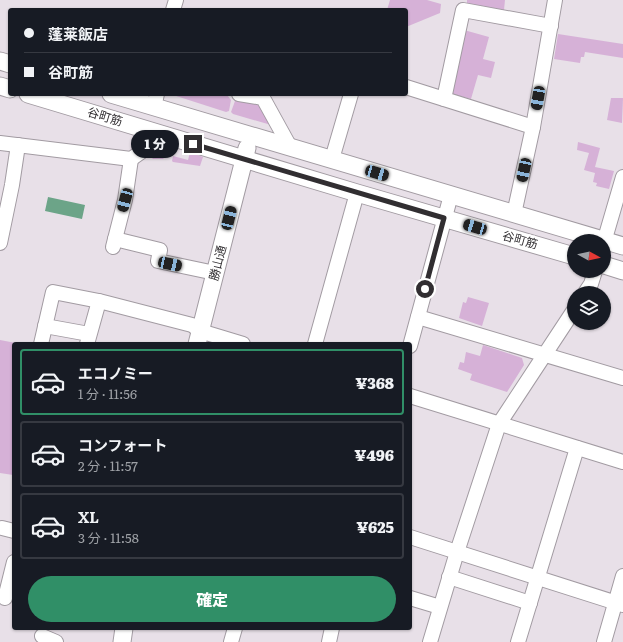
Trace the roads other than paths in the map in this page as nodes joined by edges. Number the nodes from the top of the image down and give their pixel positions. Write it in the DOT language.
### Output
graph roads {
  1 [pos="555,0"];
  2 [pos="551,26"];
  3 [pos="408,88"];
  4 [pos="35,96"];
  5 [pos="124,96"];
  6 [pos="251,96"];
  7 [pos="349,96"];
  8 [pos="444,99"];
  9 [pos="156,101"];
  10 [pos="533,127"];
  11 [pos="154,132"];
  12 [pos="251,136"];
  13 [pos="0,142"];
  14 [pos="18,145"];
  15 [pos="290,147"];
  16 [pos="131,159"];
  17 [pos="244,159"];
  18 [pos="332,159"];
  19 [pos="623,177"];
  20 [pos="357,193"];
  21 [pos="451,195"];
  22 [pos="514,214"];
  23 [pos="444,218"];
  24 [pos="581,234"];
  25 [pos="606,234"];
  26 [pos="0,243"];
  27 [pos="611,243"];
  28 [pos="623,246"];
  29 [pos="567,254"];
  30 [pos="611,267"];
  31 [pos="623,271"];
  32 [pos="215,274"];
  33 [pos="99,301"];
  34 [pos="418,317"];
  35 [pos="567,320"];
  36 [pos="45,326"];
  37 [pos="198,338"];
  38 [pos="88,339"];
  39 [pos="41,342"];
  40 [pos="228,342"];
  41 [pos="316,342"];
  42 [pos="411,342"];
  43 [pos="544,355"];
  44 [pos="623,378"];
  45 [pos="412,397"];
  46 [pos="499,424"];
  47 [pos="577,448"];
  48 [pos="623,462"];
  49 [pos="412,538"];
  50 [pos="457,552"];
  51 [pos="623,576"];
  52 [pos="12,578"];
  53 [pos="449,578"];
  54 [pos="538,578"];
  55 [pos="5,598"];
  56 [pos="412,599"];
  57 [pos="530,603"];
  58 [pos="619,604"];
  59 [pos="440,607"];
  60 [pos="124,630"];
  61 [pos="234,630"];
  62 [pos="331,630"];
  63 [pos="42,636"];
  64 [pos="56,642"];
  65 [pos="122,642"];
  66 [pos="231,642"];
  67 [pos="328,642"];
  68 [pos="430,642"];
  69 [pos="518,642"];
  70 [pos="604,642"];
  1 -- 2 [label="street"];
  2 -- 8 [label="street"];
  2 -- 10 [label="street"];
  3 -- 8 [label="street"];
  4 -- 11 [label="main road, 谷町筋"];
  5 -- 9 [label="main road, 谷町筋"];
  6 -- 15 [label="street"];
  7 -- 18 [label="street"];
  8 -- 10 [label="street"];
  9 -- 12 [label="main road, 谷町筋"];
  10 -- 22 [label="street"];
  11 -- 16 [label="street"];
  11 -- 17 [label="main road, 谷町筋"];
  12 -- 15 [label="main road, 谷町筋"];
  12 -- 17 [label="main road, 勝山通"];
  13 -- 14 [label="street"];
  14 -- 16 [label="street"];
  14 -- 26 [label="street"];
  15 -- 18 [label="main road, 谷町筋"];
  16 -- 32 [label="street"];
  17 -- 20 [label="main road, 谷町筋"];
  17 -- 32 [label="main road, 勝山通"];
  18 -- 21 [label="main road, 谷町筋"];
  19 -- 25 [label="street"];
  20 -- 23 [label="main road, 谷町筋"];
  20 -- 41 [label="street"];
  21 -- 22 [label="main road, 谷町筋"];
  21 -- 23 [label="street"];
  22 -- 24 [label="main road, 谷町筋"];
  23 -- 29 [label="main road, 谷町筋"];
  23 -- 34 [label="street"];
  27 -- 28 [label="main road, 谷町筋"];
  30 -- 31 [label="main road"];
  32 -- 37 [label="main road, 勝山通"];
  33 -- 36 [label="street"];
  33 -- 37 [label="street"];
  33 -- 38 [label="street"];
  34 -- 42 [label="street"];
  34 -- 43 [label="street"];
  35 -- 43 [label="street"];
  36 -- 38 [label="street"];
  36 -- 39 [label="street"];
  37 -- 40 [label="street"];
  43 -- 44 [label="street"];
  43 -- 46 [label="street"];
  45 -- 46 [label="street"];
  46 -- 47 [label="street"];
  46 -- 50 [label="street"];
  47 -- 48 [label="street"];
  47 -- 54 [label="street"];
  49 -- 50 [label="street"];
  50 -- 53 [label="street"];
  50 -- 54 [label="street"];
  51 -- 58 [label="street"];
  52 -- 55 [label="street"];
  53 -- 57 [label="street"];
  53 -- 59 [label="street"];
  54 -- 57 [label="street"];
  54 -- 58 [label="street"];
  56 -- 59 [label="street"];
  57 -- 69 [label="street"];
  58 -- 70 [label="street"];
  59 -- 68 [label="street"];
  60 -- 65 [label="main road"];
  61 -- 66 [label="street"];
  62 -- 67 [label="street"];
  63 -- 64 [label="street"];
}
